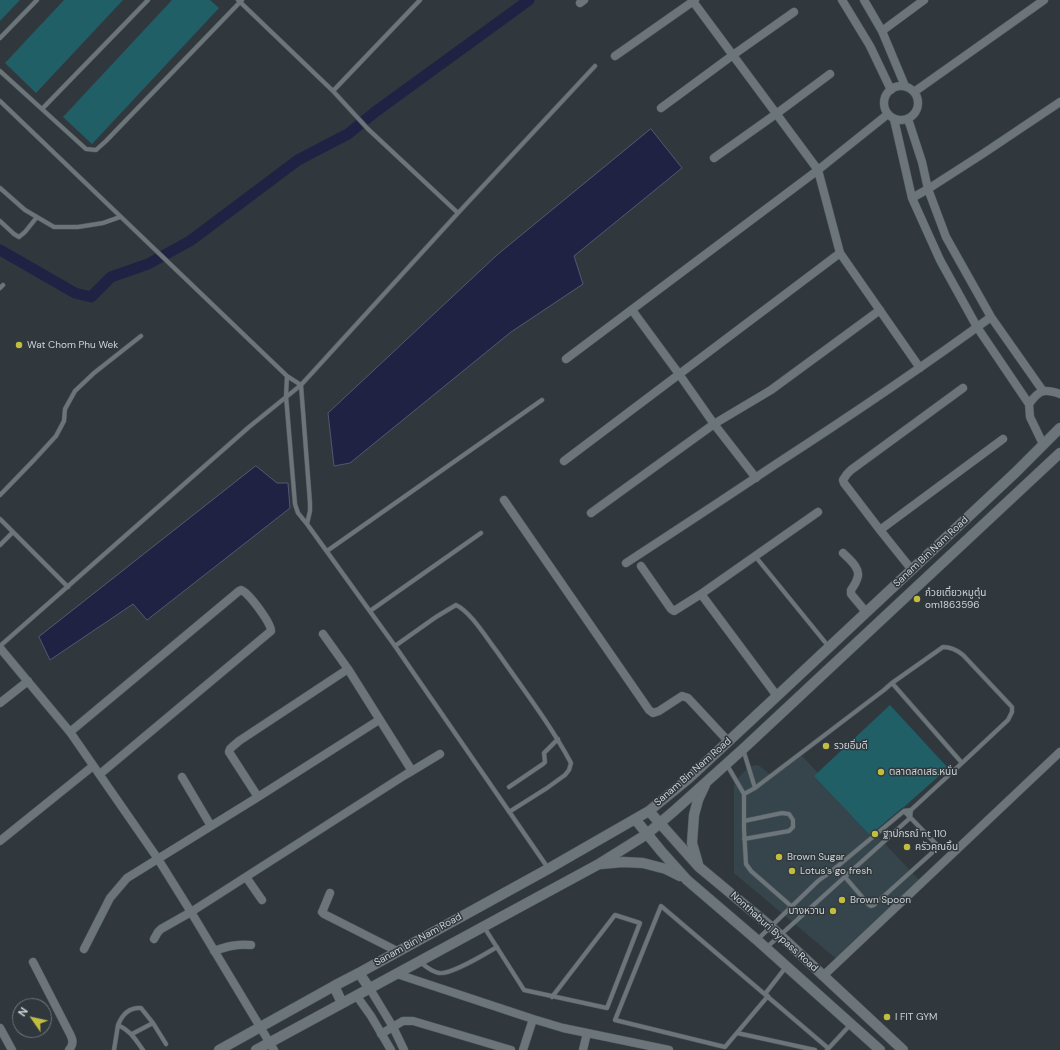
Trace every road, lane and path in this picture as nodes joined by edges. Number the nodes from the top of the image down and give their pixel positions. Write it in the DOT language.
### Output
graph roads {
  1 [pos="37,0"];
  2 [pos="148,0"];
  3 [pos="420,0"];
  4 [pos="842,0"];
  5 [pos="864,0"];
  6 [pos="924,0"];
  7 [pos="1044,0"];
  8 [pos="240,1"];
  9 [pos="693,1"];
  10 [pos="794,12"];
  11 [pos="882,31"];
  12 [pos="0,38"];
  13 [pos="733,55"];
  14 [pos="615,56"];
  15 [pos="595,66"];
  16 [pos="0,71"];
  17 [pos="830,74"];
  18 [pos="905,86"];
  19 [pos="891,90"];
  20 [pos="333,91"];
  21 [pos="914,92"];
  22 [pos="0,101"];
  23 [pos="1060,102"];
  24 [pos="661,108"];
  25 [pos="42,109"];
  26 [pos="776,114"];
  27 [pos="891,116"];
  28 [pos="908,119"];
  29 [pos="714,158"];
  30 [pos="818,170"];
  31 [pos="0,188"];
  32 [pos="928,189"];
  33 [pos="912,198"];
  34 [pos="458,213"];
  35 [pos="37,217"];
  36 [pos="120,217"];
  37 [pos="0,221"];
  38 [pos="840,253"];
  39 [pos="632,310"];
  40 [pos="880,310"];
  41 [pos="991,317"];
  42 [pos="977,328"];
  43 [pos="141,336"];
  44 [pos="566,359"];
  45 [pos="920,368"];
  46 [pos="679,374"];
  47 [pos="286,376"];
  48 [pos="301,385"];
  49 [pos="962,388"];
  50 [pos="1043,391"];
  51 [pos="1060,394"];
  52 [pos="286,396"];
  53 [pos="542,400"];
  54 [pos="1029,404"];
  55 [pos="714,424"];
  56 [pos="1060,428"];
  57 [pos="1003,439"];
  58 [pos="1043,444"];
  59 [pos="1060,454"];
  60 [pos="564,461"];
  61 [pos="1016,472"];
  62 [pos="756,478"];
  63 [pos="1027,484"];
  64 [pos="0,495"];
  65 [pos="504,500"];
  66 [pos="818,512"];
  67 [pos="591,513"];
  68 [pos="0,519"];
  69 [pos="307,524"];
  70 [pos="880,530"];
  71 [pos="13,532"];
  72 [pos="481,533"];
  73 [pos="0,545"];
  74 [pos="326,551"];
  75 [pos="843,553"];
  76 [pos="754,556"];
  77 [pos="626,563"];
  78 [pos="641,566"];
  79 [pos="912,570"];
  80 [pos="68,587"];
  81 [pos="701,594"];
  82 [pos="370,610"];
  83 [pos="866,612"];
  84 [pos="323,634"];
  85 [pos="396,646"];
  86 [pos="0,647"];
  87 [pos="829,647"];
  88 [pos="348,669"];
  89 [pos="28,681"];
  90 [pos="892,683"];
  91 [pos="777,696"];
  92 [pos="0,703"];
  93 [pos="379,720"];
  94 [pos="70,732"];
  95 [pos="558,739"];
  96 [pos="728,741"];
  97 [pos="743,748"];
  98 [pos="1060,752"];
  99 [pos="440,754"];
  100 [pos="962,763"];
  101 [pos="726,764"];
  102 [pos="94,766"];
  103 [pos="412,772"];
  104 [pos="100,774"];
  105 [pos="182,778"];
  106 [pos="706,781"];
  107 [pos="509,787"];
  108 [pos="756,788"];
  109 [pos="744,794"];
  110 [pos="258,797"];
  111 [pos="912,810"];
  112 [pos="649,811"];
  113 [pos="904,811"];
  114 [pos="509,812"];
  115 [pos="910,818"];
  116 [pos="635,819"];
  117 [pos="744,821"];
  118 [pos="659,824"];
  119 [pos="211,826"];
  120 [pos="646,834"];
  121 [pos="744,839"];
  122 [pos="0,841"];
  123 [pos="158,859"];
  124 [pos="599,864"];
  125 [pos="699,867"];
  126 [pos="548,868"];
  127 [pos="246,877"];
  128 [pos="844,877"];
  129 [pos="687,880"];
  130 [pos="330,893"];
  131 [pos="262,900"];
  132 [pos="791,906"];
  133 [pos="191,912"];
  134 [pos="801,916"];
  135 [pos="484,926"];
  136 [pos="770,926"];
  137 [pos="780,935"];
  138 [pos="154,939"];
  139 [pos="757,940"];
  140 [pos="251,945"];
  141 [pos="497,947"];
  142 [pos="765,948"];
  143 [pos="84,949"];
  144 [pos="214,951"];
  145 [pos="398,951"];
  146 [pos="33,962"];
  147 [pos="419,962"];
  148 [pos="787,967"];
  149 [pos="359,973"];
  150 [pos="397,974"];
  151 [pos="823,976"];
  152 [pos="334,986"];
  153 [pos="370,989"];
  154 [pos="766,995"];
  155 [pos="356,996"];
  156 [pos="552,996"];
  157 [pos="342,1003"];
  158 [pos="533,1019"];
  159 [pos="153,1023"];
  160 [pos="851,1024"];
  161 [pos="118,1025"];
  162 [pos="261,1027"];
  163 [pos="393,1027"];
  164 [pos="0,1028"];
  165 [pos="587,1033"];
  166 [pos="737,1033"];
  167 [pos="132,1034"];
  168 [pos="381,1034"];
  169 [pos="166,1044"];
  170 [pos="272,1046"];
  171 [pos="650,1048"];
  172 [pos="828,1049"];
  173 [pos="12,1050"];
  174 [pos="69,1050"];
  175 [pos="114,1050"];
  176 [pos="143,1050"];
  177 [pos="219,1050"];
  178 [pos="256,1050"];
  179 [pos="391,1050"];
  180 [pos="404,1050"];
  181 [pos="511,1050"];
  182 [pos="523,1050"];
  183 [pos="583,1050"];
  184 [pos="669,1050"];
  185 [pos="815,1050"];
  186 [pos="880,1050"];
  187 [pos="903,1050"];
  1 -- 12 [label="lane"];
  2 -- 25 [label="lane"];
  3 -- 20 [label="lane"];
  4 -- 19 [label="street"];
  5 -- 11 [label="street"];
  6 -- 11 [label="street"];
  7 -- 21 [label="street"];
  8 -- 20 [label="lane"];
  8 -- 25 [label="lane"];
  9 -- 13 [label="street"];
  9 -- 14 [label="street"];
  10 -- 13 [label="street"];
  11 -- 18 [label="street"];
  13 -- 24 [label="street"];
  13 -- 26 [label="street"];
  15 -- 34 [label="lane"];
  16 -- 25 [label="lane"];
  17 -- 26 [label="street"];
  18 -- 19 [label="street"];
  18 -- 21 [label="street"];
  19 -- 27 [label="street"];
  20 -- 34 [label="lane"];
  21 -- 28 [label="street"];
  22 -- 36 [label="lane"];
  23 -- 32 [label="street"];
  26 -- 29 [label="street"];
  26 -- 30 [label="street"];
  27 -- 28 [label="street"];
  27 -- 30 [label="street"];
  27 -- 33 [label="street"];
  28 -- 32 [label="street"];
  30 -- 38 [label="street"];
  30 -- 39 [label="street"];
  31 -- 35 [label="lane"];
  32 -- 33 [label="street"];
  32 -- 41 [label="street"];
  33 -- 42 [label="street"];
  34 -- 48 [label="lane"];
  35 -- 36 [label="lane"];
  35 -- 37 [label="lane"];
  36 -- 47 [label="lane"];
  38 -- 40 [label="street"];
  38 -- 46 [label="street"];
  39 -- 44 [label="street"];
  39 -- 46 [label="street"];
  40 -- 45 [label="street"];
  40 -- 55 [label="street"];
  41 -- 42 [label="street"];
  41 -- 50 [label="street"];
  42 -- 45 [label="street"];
  42 -- 54 [label="street"];
  43 -- 64 [label="lane"];
  45 -- 62 [label="street"];
  46 -- 55 [label="street"];
  46 -- 60 [label="street"];
  47 -- 48 [label="lane"];
  47 -- 52 [label="lane"];
  48 -- 52 [label="lane"];
  48 -- 69 [label="lane"];
  49 -- 70 [label="street"];
  50 -- 51 [label="street"];
  50 -- 54 [label="street"];
  52 -- 69 [label="lane"];
  52 -- 80 [label="lane"];
  53 -- 74 [label="lane"];
  54 -- 58 [label="street"];
  55 -- 62 [label="street"];
  55 -- 67 [label="street"];
  56 -- 58 [label="main road, Sanam Bin Nam Road"];
  57 -- 70 [label="street"];
  58 -- 61 [label="main road, Sanam Bin Nam Road"];
  59 -- 63 [label="main road, Sanam Bin Nam Road"];
  61 -- 63 [label="main road"];
  61 -- 79 [label="main road, Sanam Bin Nam Road"];
  62 -- 77 [label="street"];
  63 -- 97 [label="main road, Sanam Bin Nam Road"];
  65 -- 96 [label="street"];
  66 -- 76 [label="street"];
  68 -- 71 [label="lane"];
  69 -- 74 [label="lane"];
  70 -- 79 [label="street"];
  71 -- 73 [label="lane"];
  71 -- 80 [label="lane"];
  72 -- 82 [label="lane"];
  74 -- 82 [label="lane"];
  75 -- 83 [label="street"];
  76 -- 81 [label="street"];
  76 -- 87 [label="lane"];
  78 -- 81 [label="street"];
  79 -- 83 [label="main road, Sanam Bin Nam Road"];
  80 -- 86 [label="lane"];
  81 -- 91 [label="street"];
  82 -- 85 [label="lane"];
  83 -- 87 [label="main road, Sanam Bin Nam Road"];
  84 -- 88 [label="street"];
  85 -- 95 [label="lane"];
  85 -- 114 [label="lane"];
  86 -- 89 [label="street"];
  87 -- 91 [label="main road, Sanam Bin Nam Road"];
  88 -- 93 [label="street"];
  88 -- 110 [label="street"];
  89 -- 92 [label="street"];
  89 -- 94 [label="street"];
  90 -- 100 [label="lane"];
  90 -- 100 [label="lane"];
  90 -- 108 [label="lane"];
  91 -- 96 [label="main road, Sanam Bin Nam Road"];
  93 -- 103 [label="street"];
  93 -- 110 [label="street"];
  94 -- 102 [label="street"];
  94 -- 104 [label="street"];
  95 -- 107 [label="lane"];
  95 -- 114 [label="lane"];
  96 -- 112 [label="main road, Sanam Bin Nam Road"];
  97 -- 101 [label="main road, Sanam Bin Nam Road"];
  97 -- 108 [label="lane"];
  98 -- 151 [label="street"];
  99 -- 103 [label="street"];
  100 -- 111 [label="lane"];
  101 -- 106 [label="main road, Sanam Bin Nam Road"];
  101 -- 109 [label="lane"];
  102 -- 104 [label="street"];
  102 -- 122 [label="street"];
  103 -- 127 [label="street"];
  104 -- 123 [label="street"];
  105 -- 119 [label="street"];
  106 -- 118 [label="main road, Sanam Bin Nam Road"];
  106 -- 125 [label="main road"];
  108 -- 109 [label="lane"];
  109 -- 117 [label="lane"];
  110 -- 119 [label="street"];
  111 -- 113 [label="lane"];
  111 -- 115 [label="lane"];
  112 -- 116 [label="main road, Sanam Bin Nam Road"];
  112 -- 118 [label="main road, Nonthaburi Bypass Road"];
  113 -- 115 [label="lane"];
  113 -- 132 [label="lane"];
  114 -- 126 [label="lane"];
  115 -- 128 [label="lane"];
  115 -- 128 [label="lane"];
  116 -- 120 [label="main road, Nonthaburi Bypass Road"];
  116 -- 126 [label="main road, Sanam Bin Nam Road"];
  117 -- 121 [label="lane"];
  117 -- 121 [label="lane"];
  118 -- 120 [label="main road, Sanam Bin Nam Road"];
  118 -- 125 [label="main road, Nonthaburi Bypass Road"];
  119 -- 123 [label="street"];
  120 -- 124 [label="main road, Sanam Bin Nam Road"];
  120 -- 129 [label="main road, Nonthaburi Bypass Road"];
  121 -- 132 [label="lane"];
  123 -- 133 [label="street"];
  123 -- 143 [label="street"];
  124 -- 129 [label="main road"];
  124 -- 135 [label="main road, Sanam Bin Nam Road"];
  125 -- 136 [label="main road, Nonthaburi Bypass Road"];
  126 -- 145 [label="main road, Sanam Bin Nam Road"];
  127 -- 131 [label="street"];
  127 -- 133 [label="street"];
  128 -- 134 [label="lane"];
  129 -- 139 [label="main road, Nonthaburi Bypass Road"];
  130 -- 145 [label="street"];
  132 -- 134 [label="lane"];
  132 -- 136 [label="lane"];
  133 -- 138 [label="street"];
  133 -- 144 [label="street"];
  134 -- 137 [label="lane"];
  135 -- 141 [label="lane"];
  135 -- 147 [label="main road, Sanam Bin Nam Road"];
  136 -- 137 [label="main road, Nonthaburi Bypass Road"];
  136 -- 139 [label="lane"];
  137 -- 142 [label="lane"];
  137 -- 151 [label="main road, Nonthaburi Bypass Road"];
  139 -- 142 [label="main road, Nonthaburi Bypass Road"];
  140 -- 144 [label="street"];
  141 -- 147 [label="lane"];
  141 -- 156 [label="lane"];
  142 -- 148 [label="main road, Nonthaburi Bypass Road"];
  144 -- 162 [label="street"];
  145 -- 149 [label="main road, Sanam Bin Nam Road"];
  146 -- 174 [label="street"];
  147 -- 150 [label="main road, Sanam Bin Nam Road"];
  148 -- 154 [label="lane"];
  148 -- 160 [label="main road, Nonthaburi Bypass Road"];
  149 -- 152 [label="main road, Sanam Bin Nam Road"];
  149 -- 153 [label="main road"];
  150 -- 153 [label="main road, Sanam Bin Nam Road"];
  150 -- 158 [label="street"];
  151 -- 187 [label="main road, Nonthaburi Bypass Road"];
  152 -- 157 [label="main road"];
  152 -- 162 [label="main road, Sanam Bin Nam Road"];
  153 -- 155 [label="main road, Sanam Bin Nam Road"];
  153 -- 163 [label="street"];
  154 -- 166 [label="lane"];
  154 -- 166 [label="lane"];
  154 -- 172 [label="lane"];
  155 -- 157 [label="main road, Sanam Bin Nam Road"];
  155 -- 168 [label="street"];
  156 -- 156 [label="lane"];
  157 -- 170 [label="main road, Sanam Bin Nam Road"];
  158 -- 165 [label="street"];
  158 -- 182 [label="street"];
  159 -- 161 [label="lane"];
  159 -- 167 [label="lane"];
  159 -- 169 [label="lane"];
  160 -- 172 [label="lane"];
  160 -- 186 [label="main road, Nonthaburi Bypass Road"];
  161 -- 167 [label="lane"];
  161 -- 175 [label="lane"];
  162 -- 170 [label="street"];
  162 -- 177 [label="main road, Sanam Bin Nam Road"];
  163 -- 168 [label="street"];
  163 -- 180 [label="street"];
  163 -- 181 [label="street"];
  164 -- 173 [label="street"];
  165 -- 171 [label="street"];
  165 -- 183 [label="street"];
  166 -- 185 [label="lane"];
  167 -- 176 [label="lane"];
  168 -- 179 [label="street"];
  170 -- 178 [label="main road, Sanam Bin Nam Road"];
  171 -- 184 [label="street"];
}
